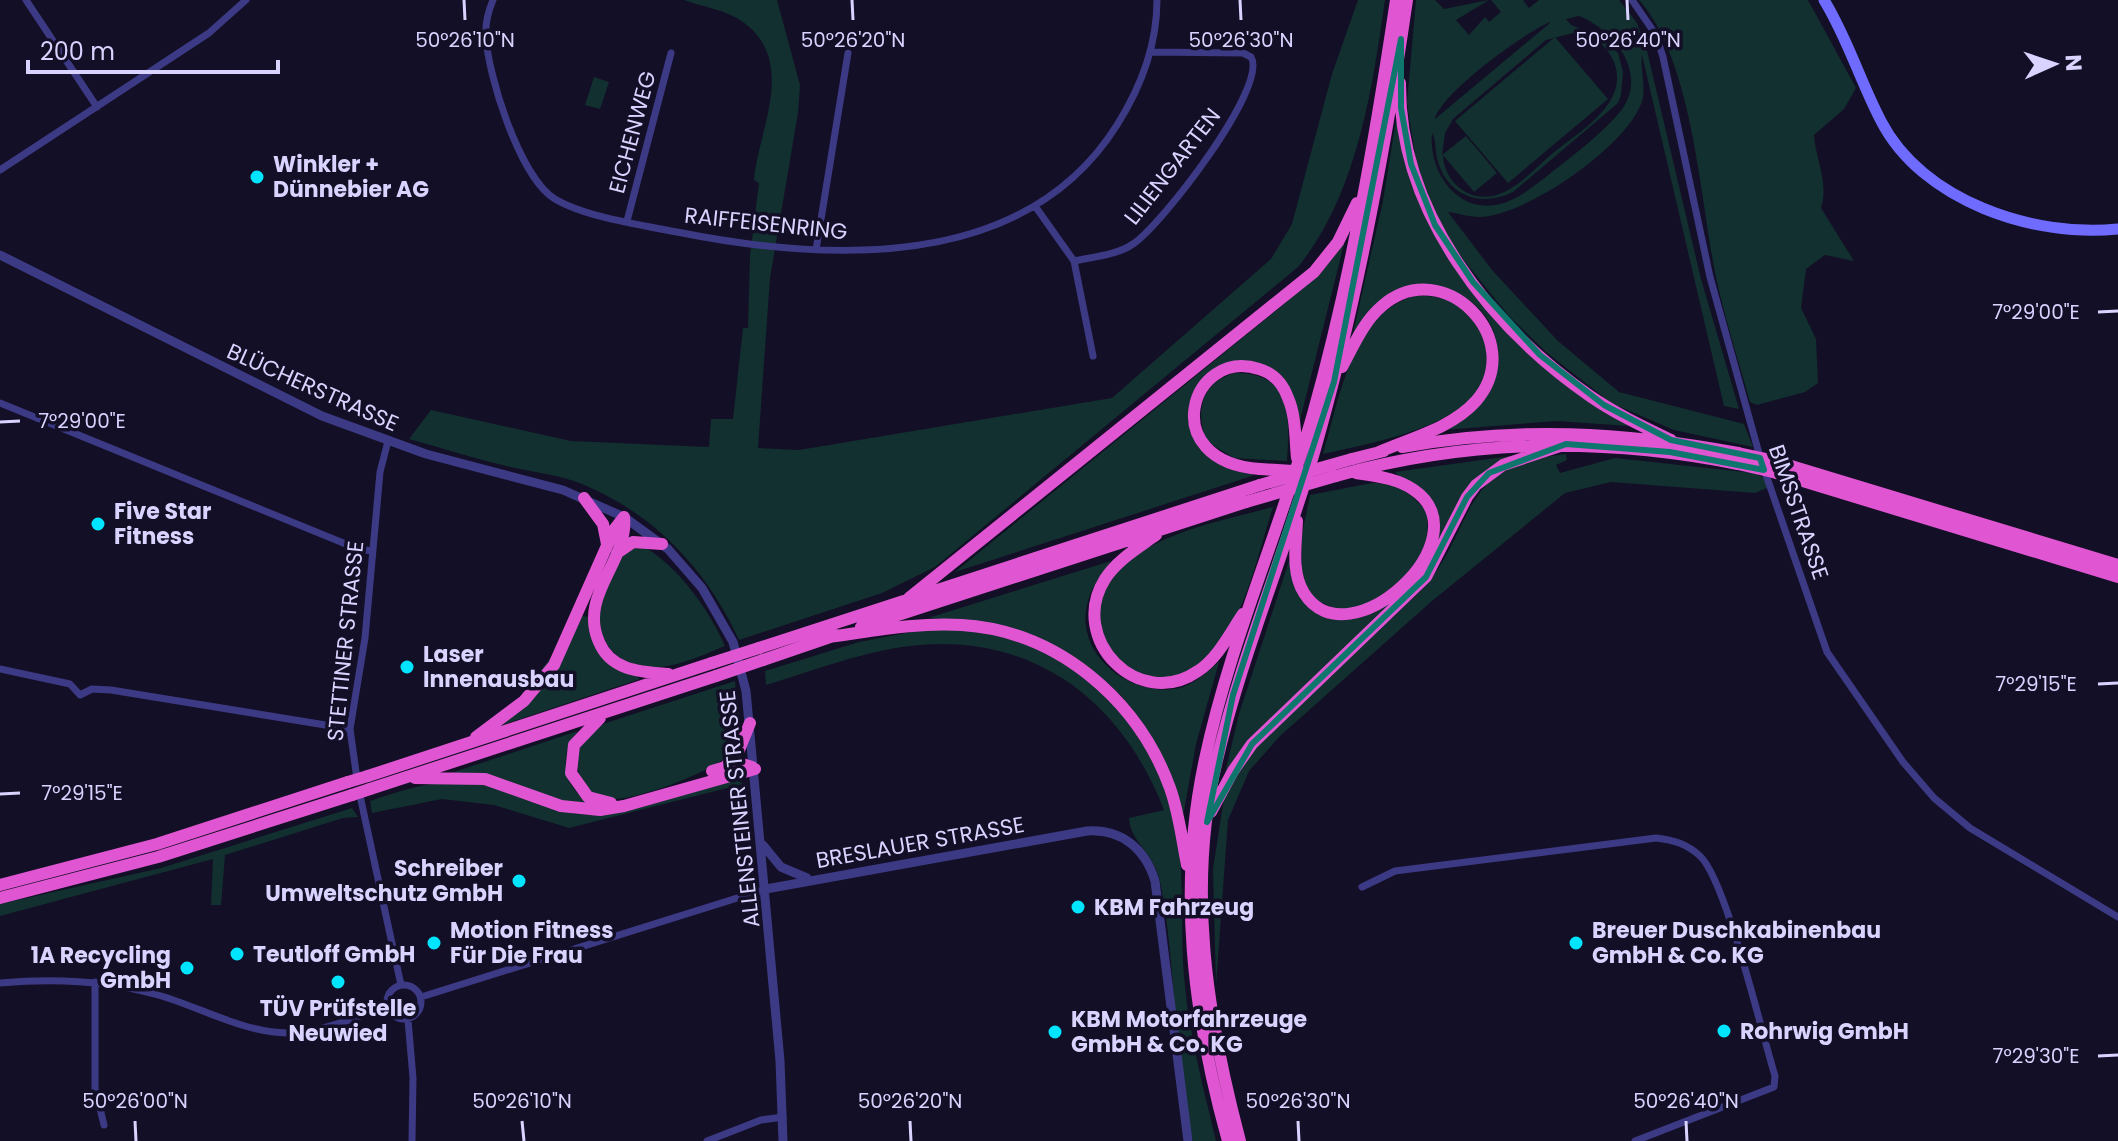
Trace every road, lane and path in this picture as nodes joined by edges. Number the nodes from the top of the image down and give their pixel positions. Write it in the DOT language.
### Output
graph roads {
  1 [pos="26,0"];
  2 [pos="246,0"];
  3 [pos="493,0"];
  4 [pos="1157,0"];
  5 [pos="1396,0"];
  6 [pos="1407,0"];
  7 [pos="1632,0"];
  8 [pos="1824,0"];
  9 [pos="1401,39"];
  10 [pos="1151,52"];
  11 [pos="671,53"];
  12 [pos="848,53"];
  13 [pos="97,107"];
  14 [pos="0,170"];
  15 [pos="1366,186"];
  16 [pos="1035,206"];
  17 [pos="627,221"];
  18 [pos="2118,229"];
  19 [pos="816,250"];
  20 [pos="0,255"];
  21 [pos="1074,261"];
  22 [pos="1093,356"];
  23 [pos="1334,382"];
  24 [pos="0,403"];
  25 [pos="1671,440"];
  26 [pos="388,441"];
  27 [pos="1566,444"];
  28 [pos="1379,452"];
  29 [pos="1738,458"];
  30 [pos="1352,466"];
  31 [pos="1772,466"];
  32 [pos="1301,468"];
  33 [pos="584,498"];
  34 [pos="1297,506"];
  35 [pos="624,517"];
  36 [pos="1164,529"];
  37 [pos="662,544"];
  38 [pos="611,550"];
  39 [pos="372,551"];
  40 [pos="2118,565"];
  41 [pos="2118,577"];
  42 [pos="909,598"];
  43 [pos="1252,601"];
  44 [pos="829,637"];
  45 [pos="761,654"];
  46 [pos="0,669"];
  47 [pos="714,670"];
  48 [pos="675,675"];
  49 [pos="607,712"];
  50 [pos="750,723"];
  51 [pos="350,729"];
  52 [pos="467,744"];
  53 [pos="726,766"];
  54 [pos="755,769"];
  55 [pos="404,778"];
  56 [pos="369,782"];
  57 [pos="350,788"];
  58 [pos="1207,822"];
  59 [pos="762,843"];
  60 [pos="814,879"];
  61 [pos="1190,884"];
  62 [pos="0,885"];
  63 [pos="1362,887"];
  64 [pos="766,889"];
  65 [pos="0,898"];
  66 [pos="2118,917"];
  67 [pos="95,982"];
  68 [pos="0,983"];
  69 [pos="401,985"];
  70 [pos="421,997"];
  71 [pos="387,1007"];
  72 [pos="408,1020"];
  73 [pos="783,1117"];
  74 [pos="104,1125"];
  75 [pos="412,1141"];
  76 [pos="707,1141"];
  77 [pos="783,1141"];
  78 [pos="1188,1141"];
  79 [pos="1228,1141"];
  80 [pos="1240,1141"];
  81 [pos="1635,1141"];
  1 -- 13 [label="street"];
  2 -- 13 [label="street"];
  3 -- 17 [label="street, RAIFFEISENRING"];
  4 -- 10 [label="street, RAIFFEISENRING"];
  5 -- 15 [label="highway"];
  6 -- 9 [label="highway"];
  7 -- 66 [label="street, BIMSSTRASSE"];
  8 -- 18 [label="main road"];
  9 -- 23 [label="highway"];
  9 -- 25 [label="highway"];
  10 -- 16 [label="street, RAIFFEISENRING"];
  10 -- 21 [label="street, LILIENGARTEN"];
  11 -- 17 [label="street, EICHENWEG"];
  12 -- 19 [label="street"];
  13 -- 14 [label="street"];
  15 -- 32 [label="highway"];
  15 -- 42 [label="highway"];
  16 -- 19 [label="street, RAIFFEISENRING"];
  16 -- 21 [label="street"];
  17 -- 19 [label="street, RAIFFEISENRING"];
  20 -- 26 [label="street, BLÜCHERSTRASSE"];
  21 -- 22 [label="street"];
  23 -- 28 [label="highway"];
  23 -- 34 [label="highway"];
  24 -- 39 [label="street"];
  25 -- 28 [label="highway"];
  25 -- 29 [label="highway"];
  26 -- 33 [label="street, BLÜCHERSTRASSE"];
  26 -- 39 [label="street, STETTINER STRASSE"];
  27 -- 29 [label="highway"];
  27 -- 30 [label="highway"];
  27 -- 58 [label="highway"];
  28 -- 30 [label="highway"];
  29 -- 31 [label="highway, bridge"];
  30 -- 32 [label="highway, bridge"];
  30 -- 34 [label="highway"];
  30 -- 36 [label="highway, bridge"];
  31 -- 40 [label="highway"];
  31 -- 41 [label="highway"];
  32 -- 32 [label="highway, bridge"];
  32 -- 42 [label="highway, bridge"];
  32 -- 43 [label="highway"];
  33 -- 35 [label="street, BLÜCHERSTRASSE"];
  33 -- 38 [label="highway"];
  34 -- 58 [label="highway"];
  35 -- 37 [label="street, ALLENSTEINER STRASSE"];
  35 -- 38 [label="highway"];
  36 -- 43 [label="highway"];
  36 -- 44 [label="highway"];
  37 -- 38 [label="highway"];
  37 -- 50 [label="street, ALLENSTEINER STRASSE"];
  38 -- 48 [label="highway"];
  38 -- 52 [label="highway"];
  39 -- 51 [label="street, STETTINER STRASSE"];
  42 -- 45 [label="highway"];
  43 -- 61 [label="highway"];
  44 -- 45 [label="highway"];
  44 -- 61 [label="highway"];
  45 -- 47 [label="highway, bridge"];
  46 -- 51 [label="street"];
  47 -- 48 [label="highway"];
  47 -- 49 [label="highway"];
  48 -- 52 [label="highway"];
  49 -- 53 [label="highway"];
  49 -- 55 [label="highway"];
  50 -- 53 [label="highway"];
  50 -- 54 [label="street, ALLENSTEINER STRASSE"];
  51 -- 69 [label="street, STETTINER STRASSE"];
  52 -- 56 [label="highway"];
  53 -- 54 [label="highway"];
  54 -- 55 [label="highway"];
  54 -- 59 [label="street, ALLENSTEINER STRASSE"];
  55 -- 56 [label="highway"];
  56 -- 57 [label="highway, bridge"];
  57 -- 62 [label="highway"];
  57 -- 65 [label="highway"];
  58 -- 80 [label="highway"];
  59 -- 60 [label="street"];
  59 -- 64 [label="street, ALLENSTEINER STRASSE"];
  60 -- 64 [label="street, BRESLAUER STRASSE"];
  60 -- 78 [label="street, BRESLAUER STRASSE"];
  61 -- 79 [label="highway"];
  63 -- 81 [label="street"];
  64 -- 70 [label="street, BRESLAUER STRASSE"];
  64 -- 73 [label="street, ALLENSTEINER STRASSE"];
  67 -- 68 [label="street"];
  67 -- 71 [label="street"];
  67 -- 74 [label="street"];
  69 -- 70 [label="street"];
  69 -- 71 [label="street"];
  70 -- 72 [label="street"];
  71 -- 72 [label="street"];
  72 -- 75 [label="street"];
  73 -- 76 [label="street"];
  73 -- 77 [label="street, ALLENSTEINER STRASSE"];
}
